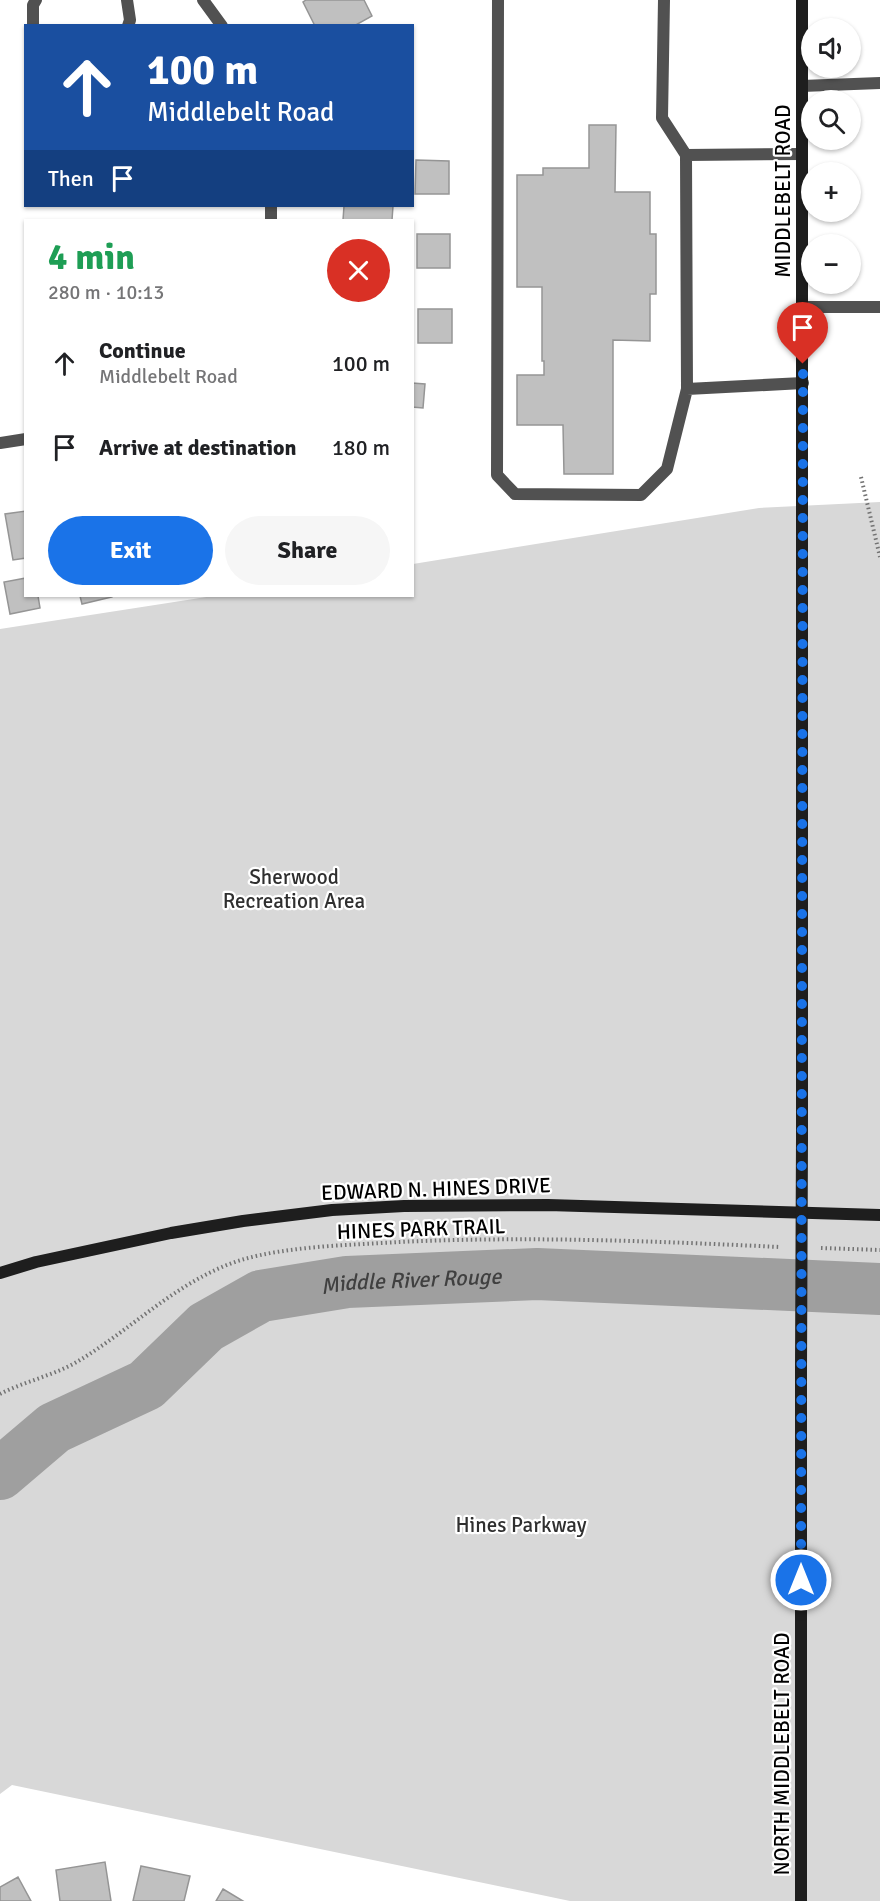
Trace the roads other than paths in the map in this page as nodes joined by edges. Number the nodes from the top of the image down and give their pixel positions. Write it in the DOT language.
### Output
graph roads {
  1 [pos="36,0"];
  2 [pos="127,0"];
  3 [pos="203,0"];
  4 [pos="498,0"];
  5 [pos="664,0"];
  6 [pos="801,0"];
  7 [pos="33,24"];
  8 [pos="129,24"];
  9 [pos="221,24"];
  10 [pos="880,83"];
  11 [pos="802,86"];
  12 [pos="802,154"];
  13 [pos="686,155"];
  14 [pos="802,307"];
  15 [pos="880,307"];
  16 [pos="803,383"];
  17 [pos="687,389"];
  18 [pos="24,439"];
  19 [pos="0,443"];
  20 [pos="802,1138"];
  21 [pos="880,1215"];
  22 [pos="0,1274"];
  23 [pos="801,1901"];
  1 -- 7 [label="street"];
  2 -- 8 [label="street"];
  3 -- 9 [label="street"];
  4 -- 17 [label="street"];
  5 -- 13 [label="street"];
  6 -- 11 [label="main road, MIDDLEBELT ROAD"];
  10 -- 11 [label="street"];
  11 -- 12 [label="main road, MIDDLEBELT ROAD"];
  12 -- 13 [label="street"];
  12 -- 14 [label="main road, MIDDLEBELT ROAD"];
  13 -- 17 [label="street"];
  14 -- 15 [label="street"];
  14 -- 16 [label="main road, MIDDLEBELT ROAD"];
  16 -- 17 [label="street"];
  16 -- 20 [label="main road, MIDDLEBELT ROAD"];
  18 -- 19 [label="street"];
  20 -- 23 [label="main road, NORTH MIDDLEBELT ROAD, bridge"];
  21 -- 22 [label="main road, EDWARD N. HINES DRIVE"];
}
